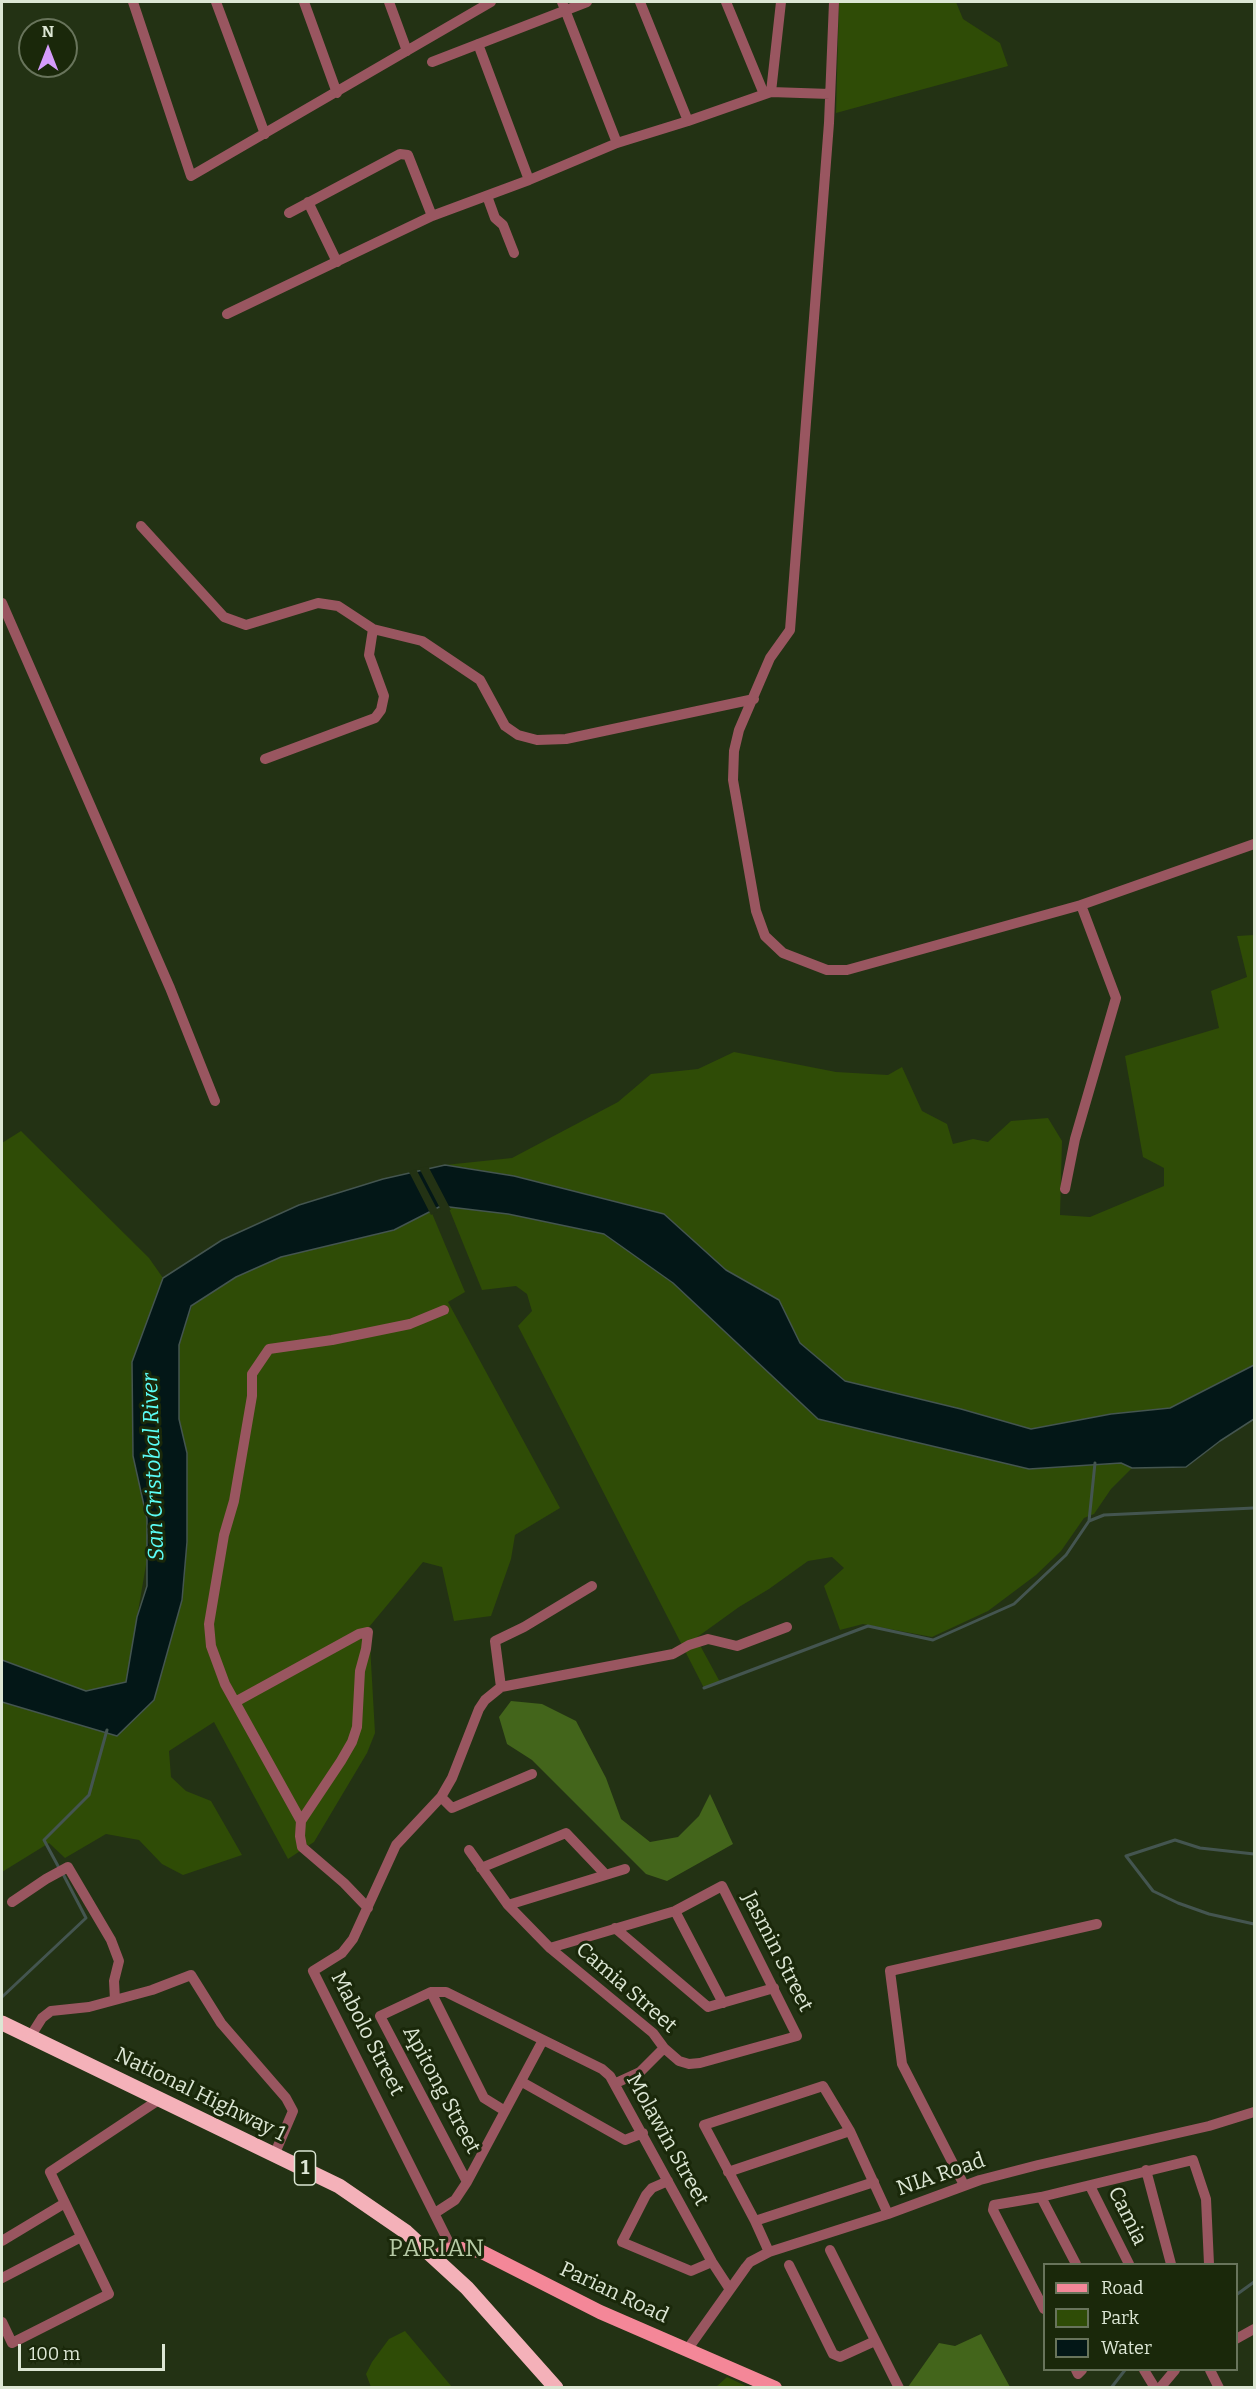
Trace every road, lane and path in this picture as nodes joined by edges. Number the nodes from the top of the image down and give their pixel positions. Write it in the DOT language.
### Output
graph roads {
  1 [pos="133,2"];
  2 [pos="216,2"];
  3 [pos="304,2"];
  4 [pos="389,2"];
  5 [pos="489,2"];
  6 [pos="587,2"];
  7 [pos="640,2"];
  8 [pos="726,2"];
  9 [pos="780,2"];
  10 [pos="834,2"];
  11 [pos="564,5"];
  12 [pos="478,44"];
  13 [pos="407,51"];
  14 [pos="432,62"];
  15 [pos="337,93"];
  16 [pos="767,93"];
  17 [pos="830,94"];
  18 [pos="688,121"];
  19 [pos="265,134"];
  20 [pos="617,143"];
  21 [pos="529,180"];
  22 [pos="487,196"];
  23 [pos="308,202"];
  24 [pos="288,213"];
  25 [pos="432,216"];
  26 [pos="514,253"];
  27 [pos="337,262"];
  28 [pos="227,314"];
  29 [pos="141,526"];
  30 [pos="2,603"];
  31 [pos="373,629"];
  32 [pos="754,699"];
  33 [pos="265,759"];
  34 [pos="1254,844"];
  35 [pos="1081,904"];
  36 [pos="215,1101"];
  37 [pos="1065,1189"];
  38 [pos="444,1310"];
  39 [pos="592,1586"];
  40 [pos="787,1627"];
  41 [pos="501,1687"];
  42 [pos="237,1701"];
  43 [pos="532,1774"];
  44 [pos="441,1797"];
  45 [pos="301,1821"];
  46 [pos="470,1850"];
  47 [pos="481,1868"];
  48 [pos="625,1869"];
  49 [pos="606,1875"];
  50 [pos="12,1902"];
  51 [pos="508,1905"];
  52 [pos="368,1908"];
  53 [pos="675,1911"];
  54 [pos="1097,1924"];
  55 [pos="615,1928"];
  56 [pos="550,1948"];
  57 [pos="774,1988"];
  58 [pos="431,1992"];
  59 [pos="446,1992"];
  60 [pos="115,2000"];
  61 [pos="723,2003"];
  62 [pos="2,2023"];
  63 [pos="797,2036"];
  64 [pos="30,2037"];
  65 [pos="543,2040"];
  66 [pos="664,2048"];
  67 [pos="522,2082"];
  68 [pos="616,2084"];
  69 [pos="160,2099"];
  70 [pos="505,2111"];
  71 [pos="1254,2112"];
  72 [pos="850,2131"];
  73 [pos="643,2133"];
  74 [pos="275,2153"];
  75 [pos="1146,2170"];
  76 [pos="728,2172"];
  77 [pos="668,2181"];
  78 [pos="467,2182"];
  79 [pos="874,2182"];
  80 [pos="964,2185"];
  81 [pos="1090,2186"];
  82 [pos="1041,2197"];
  83 [pos="65,2203"];
  84 [pos="435,2213"];
  85 [pos="888,2214"];
  86 [pos="755,2221"];
  87 [pos="81,2236"];
  88 [pos="2,2241"];
  89 [pos="452,2249"];
  90 [pos="830,2250"];
  91 [pos="769,2252"];
  92 [pos="436,2259"];
  93 [pos="712,2262"];
  94 [pos="1075,2263"];
  95 [pos="1128,2263"];
  96 [pos="1170,2263"];
  97 [pos="1209,2263"];
  98 [pos="789,2265"];
  99 [pos="2,2278"];
  100 [pos="729,2288"];
  101 [pos="1043,2307"];
  102 [pos="2,2322"];
  103 [pos="1253,2334"];
  104 [pos="1238,2338"];
  105 [pos="875,2341"];
  106 [pos="687,2350"];
  107 [pos="1145,2371"];
  108 [pos="1174,2371"];
  109 [pos="1210,2371"];
  110 [pos="556,2388"];
  111 [pos="775,2388"];
  112 [pos="899,2388"];
  113 [pos="1155,2388"];
  114 [pos="1160,2388"];
  115 [pos="1219,2388"];
  1 -- 19 [label="street"];
  2 -- 19 [label="street"];
  3 -- 15 [label="street"];
  4 -- 13 [label="street"];
  5 -- 13 [label="street"];
  6 -- 11 [label="street"];
  7 -- 18 [label="street"];
  8 -- 16 [label="street"];
  9 -- 16 [label="street"];
  10 -- 17 [label="street"];
  11 -- 12 [label="street"];
  11 -- 20 [label="street"];
  12 -- 14 [label="street"];
  12 -- 21 [label="street"];
  13 -- 15 [label="street"];
  15 -- 19 [label="street"];
  16 -- 17 [label="street"];
  16 -- 18 [label="street"];
  17 -- 32 [label="street"];
  18 -- 20 [label="street"];
  20 -- 21 [label="street"];
  21 -- 22 [label="street"];
  22 -- 25 [label="street"];
  22 -- 26 [label="street"];
  23 -- 24 [label="street"];
  23 -- 25 [label="street"];
  23 -- 27 [label="street"];
  25 -- 27 [label="street"];
  27 -- 28 [label="street"];
  29 -- 31 [label="street"];
  30 -- 36 [label="street"];
  31 -- 32 [label="street"];
  31 -- 33 [label="street"];
  32 -- 35 [label="street"];
  34 -- 35 [label="street"];
  35 -- 37 [label="street"];
  38 -- 42 [label="street"];
  39 -- 41 [label="street"];
  40 -- 41 [label="street"];
  41 -- 44 [label="street, Mabolo Street"];
  42 -- 45 [label="street"];
  42 -- 45 [label="street"];
  43 -- 44 [label="street"];
  44 -- 52 [label="street, Mabolo Street"];
  45 -- 52 [label="street"];
  46 -- 47 [label="street, Camia Street"];
  47 -- 49 [label="street"];
  47 -- 51 [label="street, Camia Street"];
  48 -- 49 [label="street"];
  49 -- 51 [label="street"];
  50 -- 60 [label="street"];
  51 -- 56 [label="street, Camia Street"];
  52 -- 84 [label="street, Mabolo Street"];
  53 -- 55 [label="street"];
  53 -- 57 [label="street, Jasmin Street"];
  53 -- 61 [label="street"];
  54 -- 80 [label="street"];
  55 -- 56 [label="street"];
  55 -- 61 [label="street"];
  56 -- 66 [label="street, Camia Street"];
  57 -- 61 [label="street"];
  57 -- 63 [label="street, Jasmin Street"];
  58 -- 59 [label="street, Apitong Street"];
  58 -- 70 [label="street"];
  58 -- 78 [label="street, Apitong Street"];
  59 -- 65 [label="street, Molawin Street"];
  60 -- 64 [label="street"];
  60 -- 74 [label="street"];
  62 -- 64 [label="highway, National Highway 1 / 1"];
  63 -- 66 [label="street, Camia Street"];
  64 -- 69 [label="highway, National Highway 1 / 1"];
  65 -- 67 [label="street"];
  65 -- 68 [label="street, Molawin Street"];
  66 -- 68 [label="street"];
  67 -- 70 [label="street"];
  67 -- 73 [label="street"];
  68 -- 73 [label="street, Molawin Street"];
  69 -- 74 [label="highway, National Highway 1 / 1"];
  69 -- 83 [label="street"];
  70 -- 78 [label="street"];
  71 -- 80 [label="street, NIA Road"];
  72 -- 76 [label="street"];
  72 -- 76 [label="street"];
  72 -- 79 [label="street"];
  73 -- 77 [label="street, Molawin Street"];
  74 -- 92 [label="highway, National Highway 1 / 1"];
  75 -- 81 [label="street"];
  75 -- 96 [label="street"];
  75 -- 97 [label="street"];
  76 -- 86 [label="street"];
  77 -- 93 [label="street, Molawin Street"];
  77 -- 93 [label="street"];
  78 -- 84 [label="street"];
  79 -- 85 [label="street"];
  79 -- 86 [label="street"];
  80 -- 85 [label="street, NIA Road"];
  81 -- 82 [label="street"];
  81 -- 95 [label="street, Camia"];
  82 -- 94 [label="street"];
  82 -- 101 [label="street"];
  83 -- 87 [label="street"];
  83 -- 88 [label="street"];
  84 -- 89 [label="street, Mabolo Street"];
  85 -- 91 [label="street, NIA Road"];
  86 -- 91 [label="street"];
  87 -- 99 [label="street"];
  87 -- 102 [label="street"];
  89 -- 92 [label="main road"];
  89 -- 106 [label="main road, Parian Road"];
  90 -- 105 [label="street"];
  91 -- 100 [label="street, NIA Road"];
  92 -- 110 [label="highway, National Highway 1 / 1"];
  93 -- 100 [label="street, Molawin Street"];
  98 -- 105 [label="street"];
  100 -- 106 [label="street, NIA Road"];
  103 -- 104 [label="street"];
  105 -- 112 [label="street"];
  106 -- 111 [label="main road, Parian Road"];
  107 -- 113 [label="street"];
  108 -- 114 [label="street"];
  109 -- 115 [label="street"];
}
